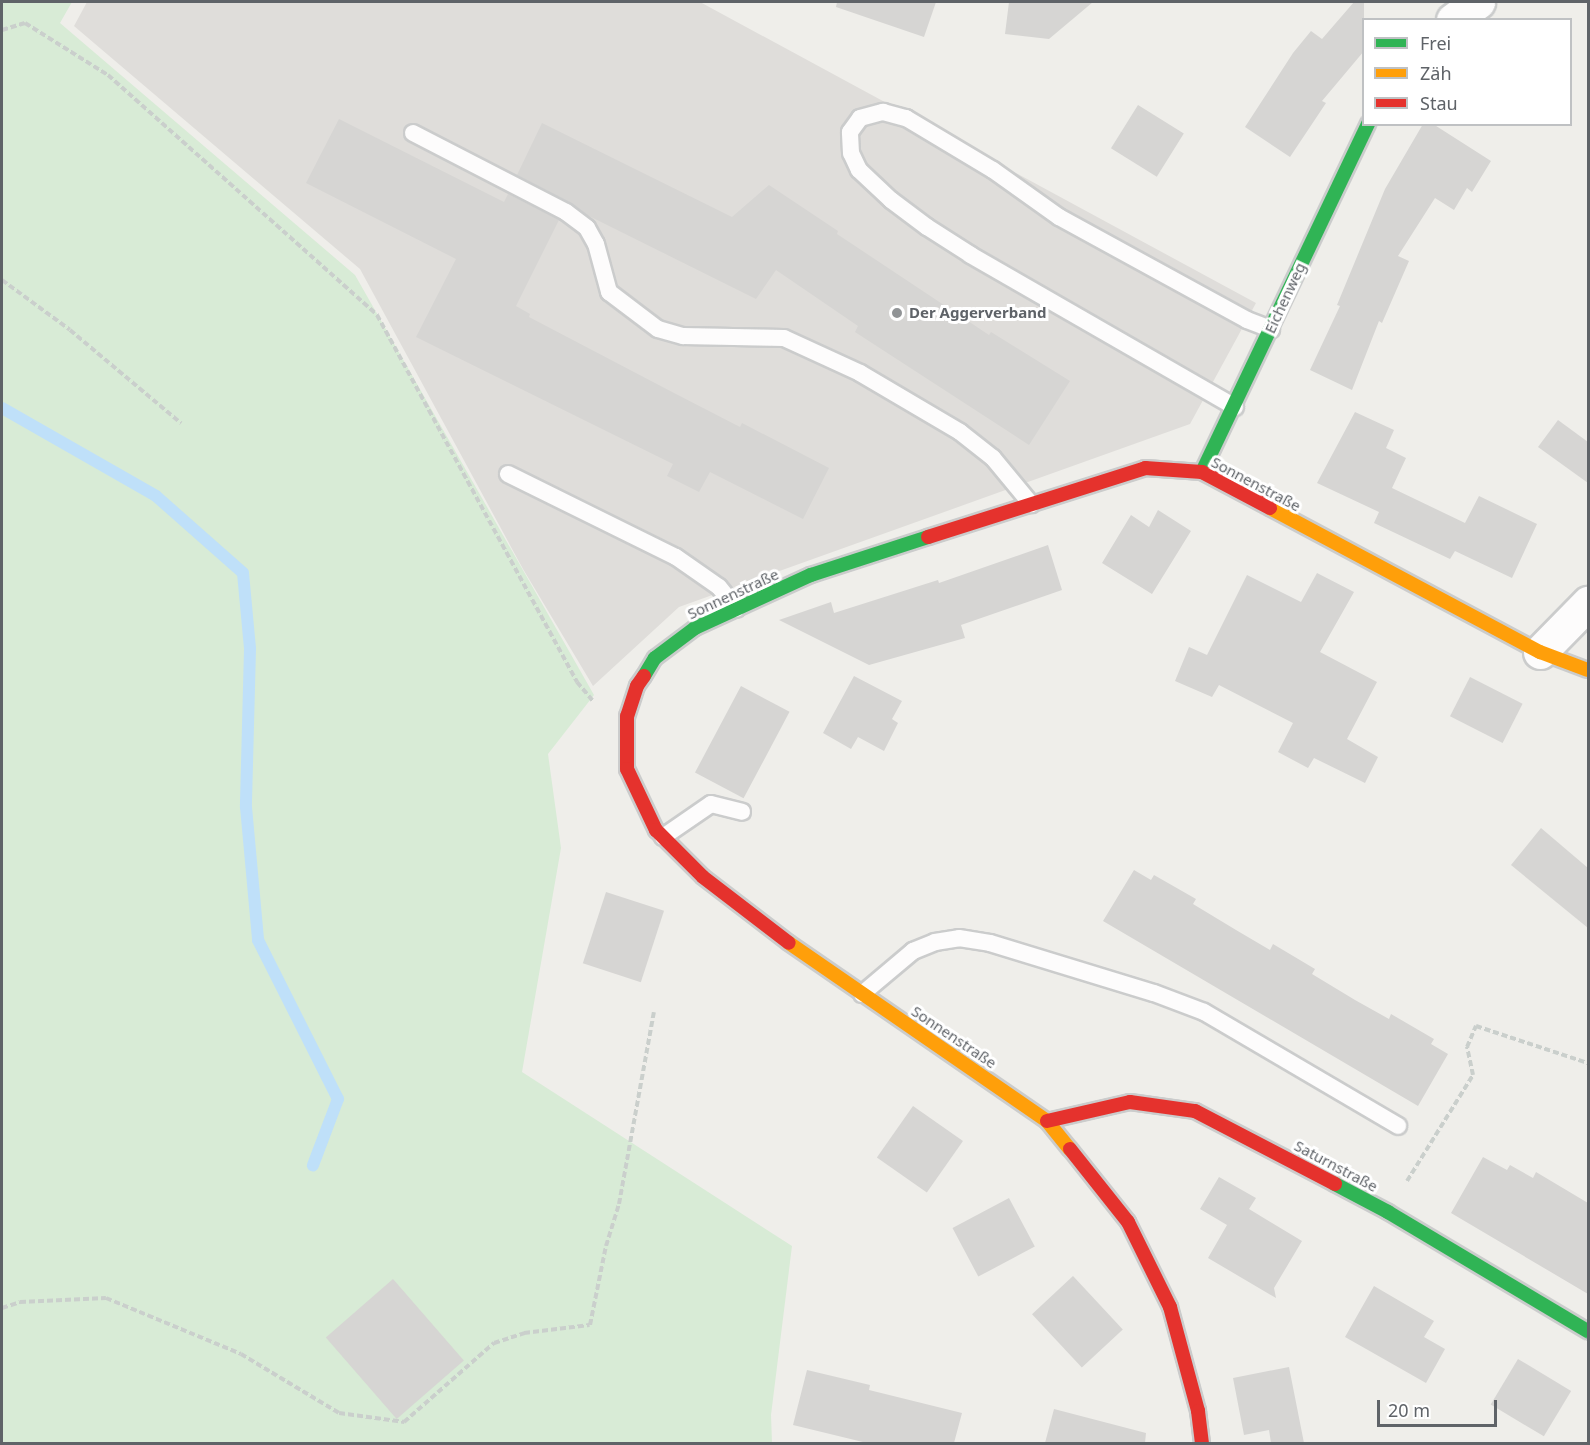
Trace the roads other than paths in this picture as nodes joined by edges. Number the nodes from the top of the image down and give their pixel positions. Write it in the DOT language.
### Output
graph roads {
  1 [pos="1478,2"];
  2 [pos="1456,18"];
  3 [pos="1367,126"];
  4 [pos="413,133"];
  5 [pos="1271,329"];
  6 [pos="1234,407"];
  7 [pos="1202,472"];
  8 [pos="508,474"];
  9 [pos="1031,504"];
  10 [pos="1588,603"];
  11 [pos="737,609"];
  12 [pos="1540,652"];
  13 [pos="1588,670"];
  14 [pos="742,812"];
  15 [pos="663,837"];
  16 [pos="862,994"];
  17 [pos="1047,1120"];
  18 [pos="1398,1126"];
  19 [pos="1588,1331"];
  20 [pos="1202,1443"];
  1 -- 2 [label="street"];
  3 -- 5 [label="street, Eichenweg"];
  4 -- 9 [label="lane"];
  5 -- 6 [label="street, Eichenweg"];
  5 -- 6 [label="lane"];
  6 -- 7 [label="street, Eichenweg"];
  7 -- 9 [label="street, Sonnenstraße"];
  7 -- 12 [label="street, Sonnenstraße"];
  8 -- 11 [label="lane"];
  9 -- 11 [label="street, Sonnenstraße"];
  10 -- 12 [label="street"];
  11 -- 15 [label="street, Sonnenstraße"];
  12 -- 13 [label="street, Sonnenstraße"];
  14 -- 15 [label="lane"];
  15 -- 16 [label="street, Sonnenstraße"];
  16 -- 17 [label="street, Sonnenstraße"];
  16 -- 18 [label="lane"];
  17 -- 19 [label="street, Saturnstraße"];
  17 -- 20 [label="street, Sonnenstraße"];
}
